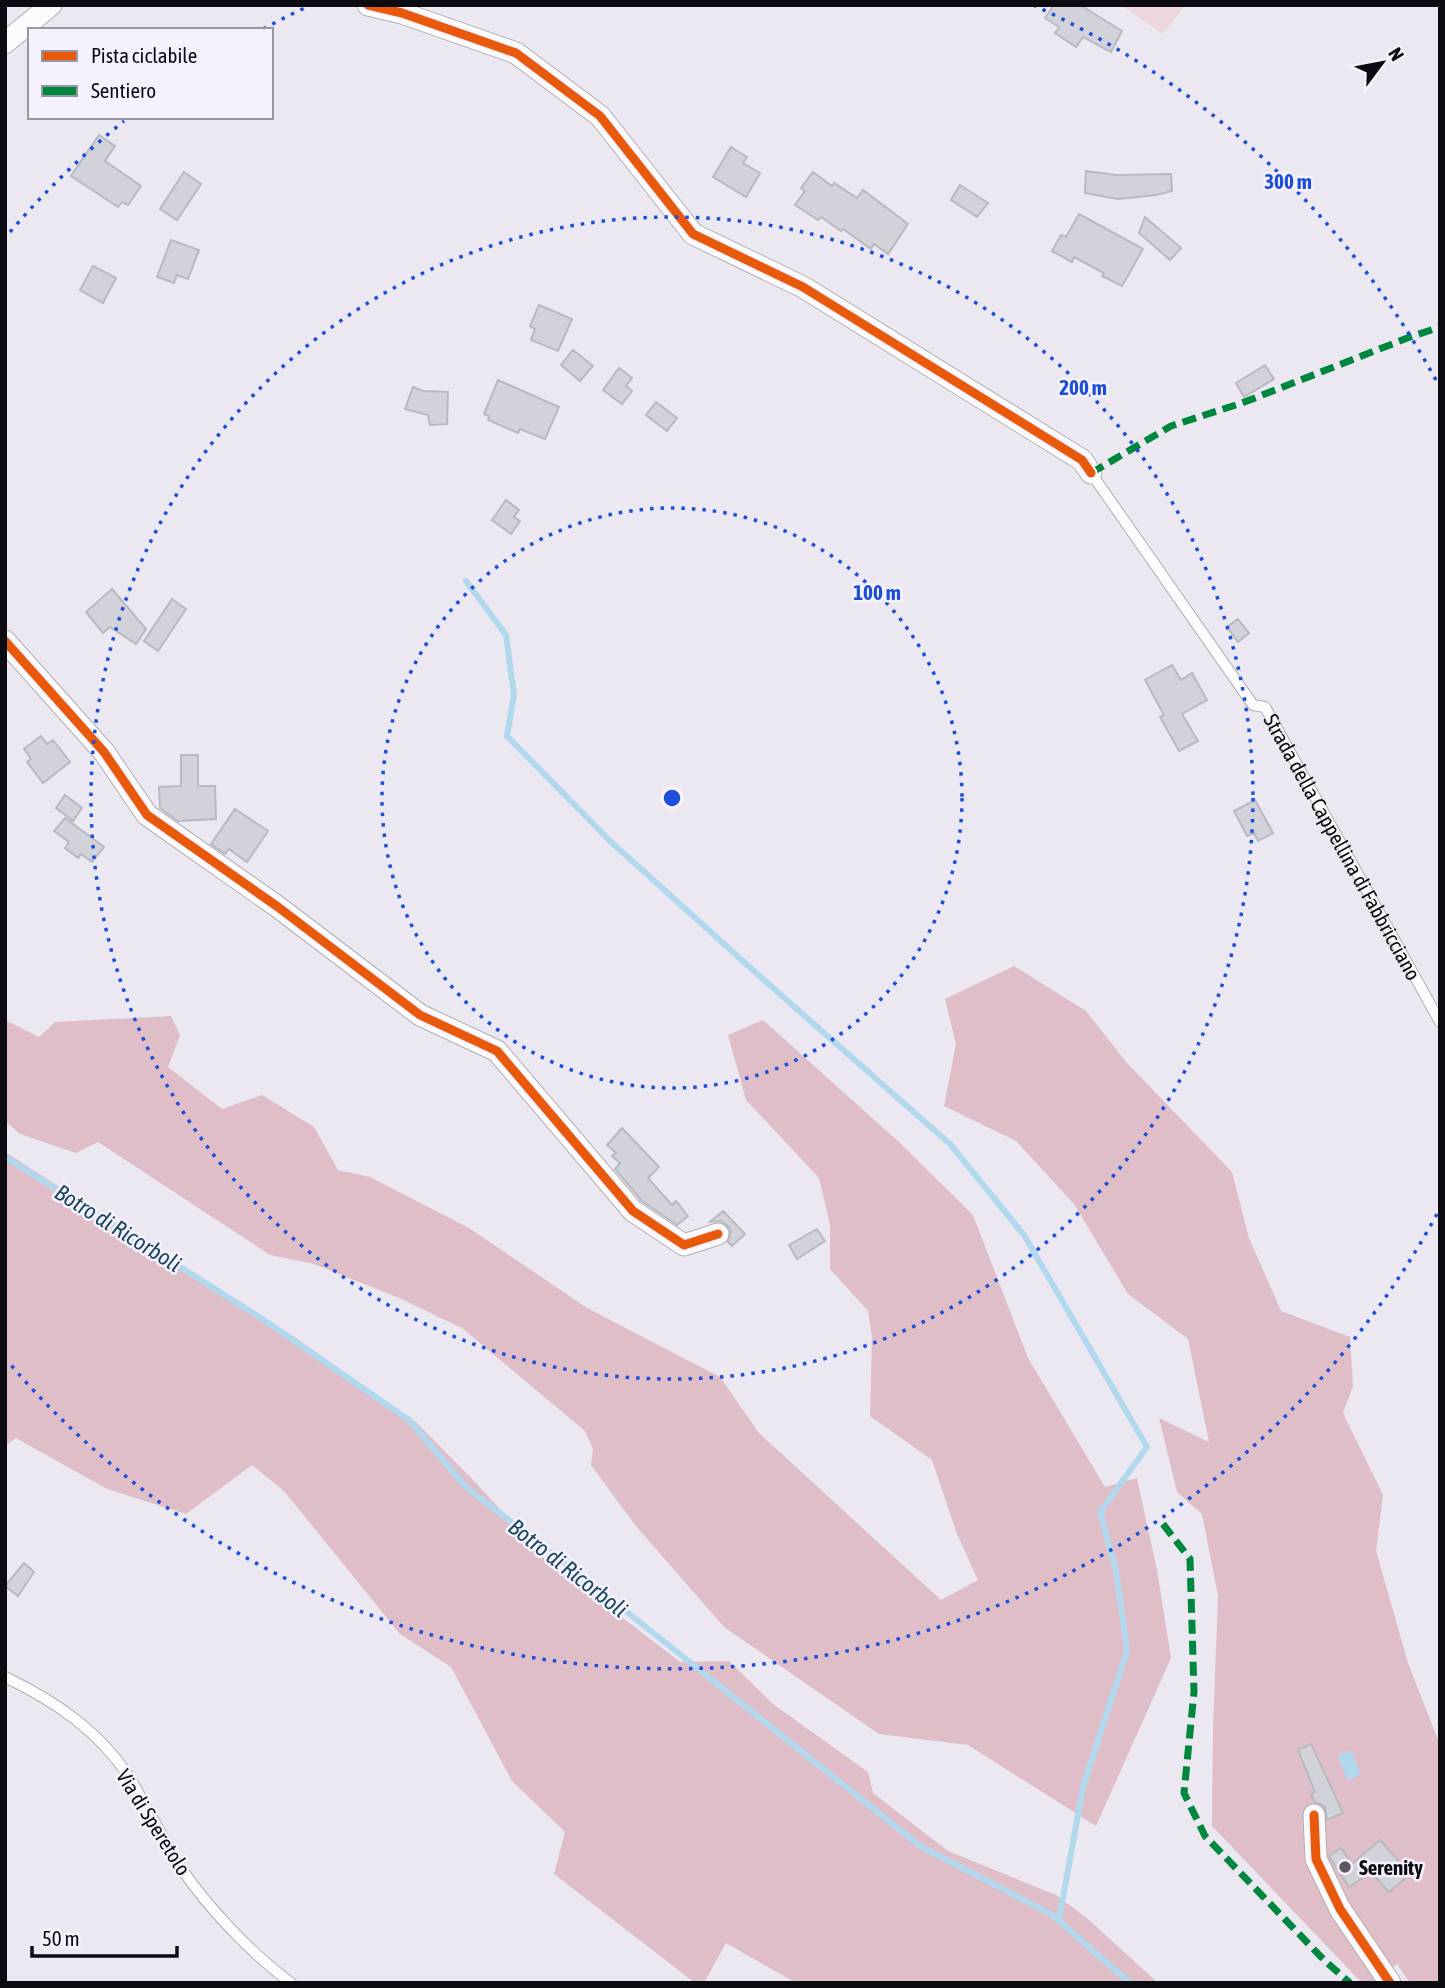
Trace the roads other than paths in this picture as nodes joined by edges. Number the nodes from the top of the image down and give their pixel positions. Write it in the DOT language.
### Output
graph roads {
  1 [pos="51,5"];
  2 [pos="368,5"];
  3 [pos="5,43"];
  4 [pos="1091,473"];
  5 [pos="5,641"];
  6 [pos="1440,1021"];
  7 [pos="718,1234"];
  8 [pos="5,1677"];
  9 [pos="1314,1815"];
  10 [pos="291,1983"];
  11 [pos="1390,1983"];
  1 -- 3 [label="street"];
  2 -- 4 [label="street, Strada della Cappellina di Fabbricciano"];
  4 -- 6 [label="lane, Strada della Cappellina di Fabbricciano"];
  5 -- 7 [label="street"];
  8 -- 10 [label="lane, Via di Speretolo"];
  9 -- 11 [label="street"];
}
